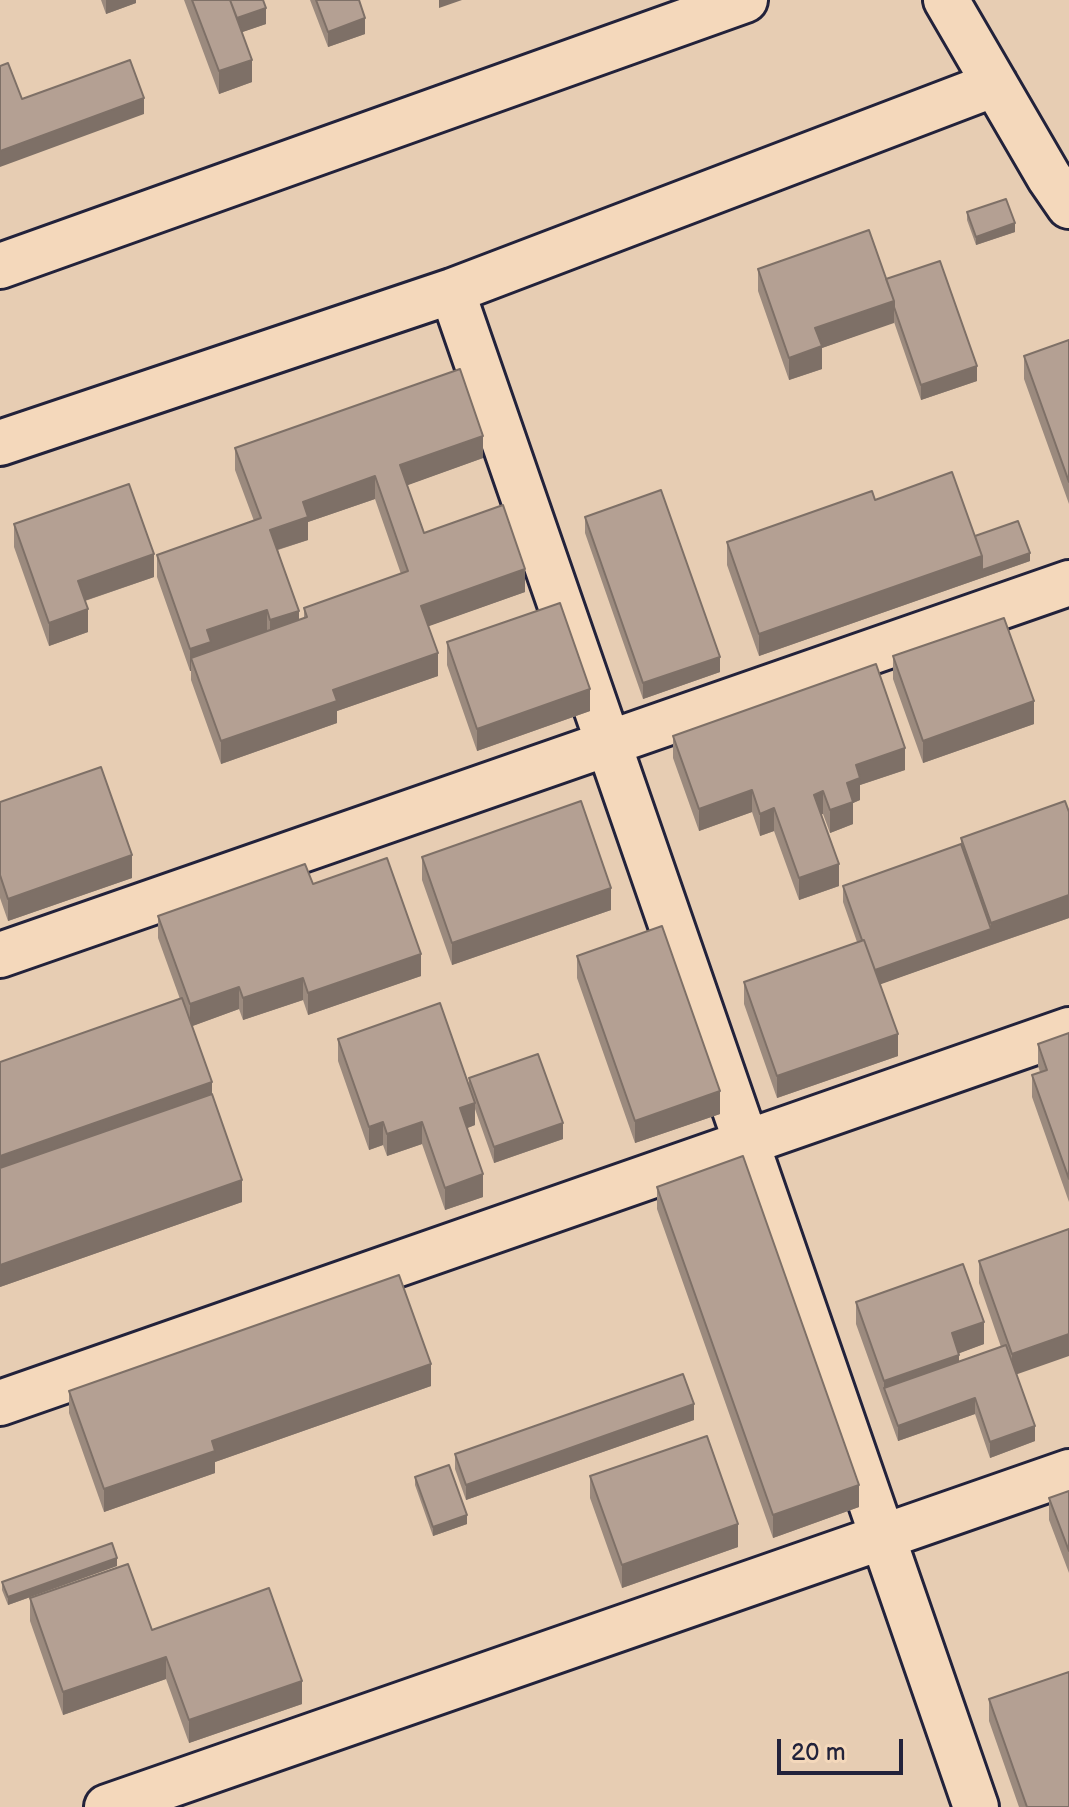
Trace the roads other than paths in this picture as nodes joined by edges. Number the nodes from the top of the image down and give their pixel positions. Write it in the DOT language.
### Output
graph roads {
  1 [pos="745,0"];
  2 [pos="946,0"];
  3 [pos="995,84"];
  4 [pos="1069,206"];
  5 [pos="0,266"];
  6 [pos="452,291"];
  7 [pos="0,443"];
  8 [pos="1069,583"];
  9 [pos="608,743"];
  10 [pos="0,955"];
  11 [pos="1069,1030"];
  12 [pos="746,1143"];
  13 [pos="0,1403"];
  14 [pos="1069,1472"];
  15 [pos="882,1537"];
  16 [pos="107,1807"];
  17 [pos="976,1807"];
  1 -- 5 [label="street"];
  2 -- 3 [label="street"];
  3 -- 4 [label="street"];
  3 -- 6 [label="street"];
  6 -- 7 [label="street"];
  6 -- 9 [label="street"];
  8 -- 9 [label="street"];
  9 -- 10 [label="street"];
  9 -- 12 [label="street"];
  11 -- 12 [label="street"];
  12 -- 13 [label="street"];
  12 -- 15 [label="street"];
  14 -- 15 [label="street"];
  15 -- 16 [label="street"];
  15 -- 17 [label="street"];
}
